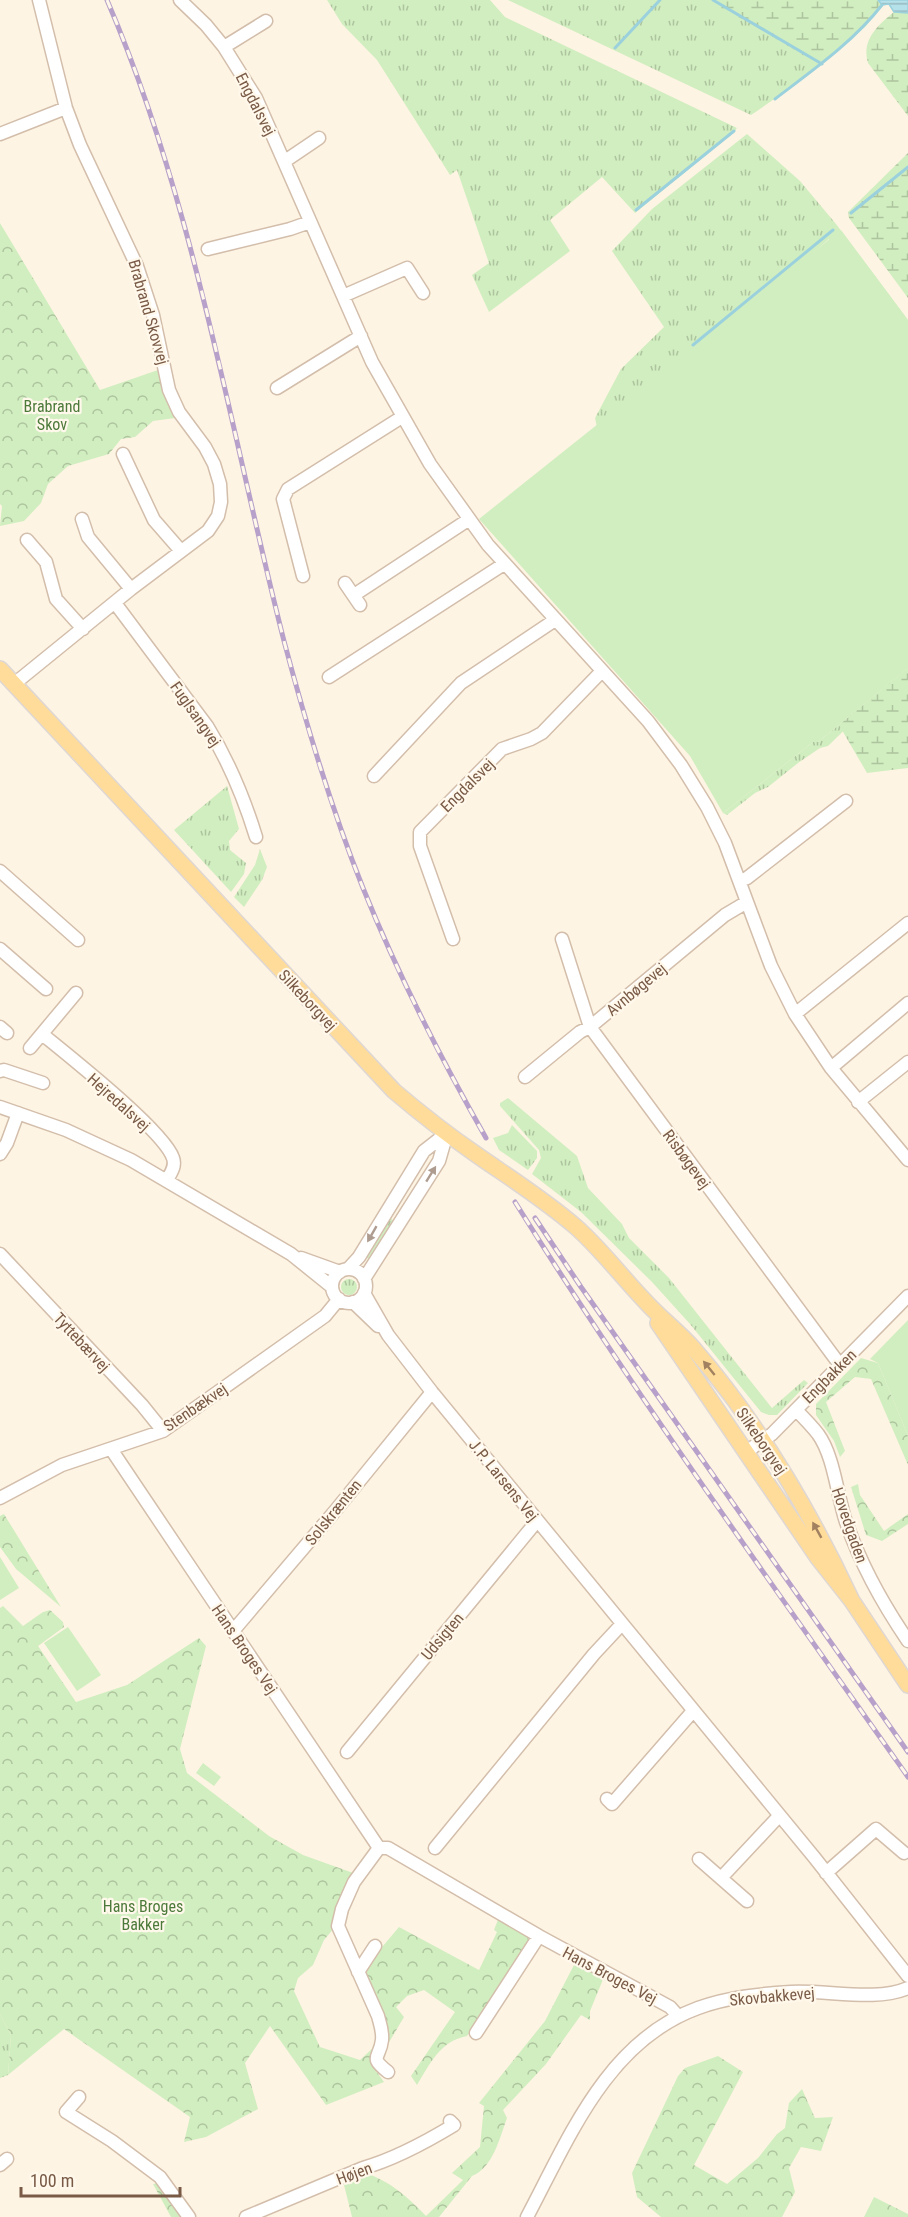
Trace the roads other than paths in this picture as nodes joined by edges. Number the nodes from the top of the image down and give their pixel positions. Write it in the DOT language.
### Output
graph roads {
  1 [pos="39,0"];
  2 [pos="180,0"];
  3 [pos="266,21"];
  4 [pos="224,47"];
  5 [pos="66,108"];
  6 [pos="0,134"];
  7 [pos="320,138"];
  8 [pos="285,161"];
  9 [pos="310,222"];
  10 [pos="208,249"];
  11 [pos="423,293"];
  12 [pos="343,296"];
  13 [pos="361,336"];
  14 [pos="277,388"];
  15 [pos="402,417"];
  16 [pos="123,454"];
  17 [pos="82,519"];
  18 [pos="468,520"];
  19 [pos="27,540"];
  20 [pos="181,551"];
  21 [pos="504,564"];
  22 [pos="303,576"];
  23 [pos="345,583"];
  24 [pos="131,589"];
  25 [pos="115,603"];
  26 [pos="555,620"];
  27 [pos="83,629"];
  28 [pos="0,669"];
  29 [pos="602,671"];
  30 [pos="329,677"];
  31 [pos="14,684"];
  32 [pos="374,776"];
  33 [pos="846,801"];
  34 [pos="256,837"];
  35 [pos="0,871"];
  36 [pos="740,881"];
  37 [pos="747,902"];
  38 [pos="908,923"];
  39 [pos="453,939"];
  40 [pos="562,939"];
  41 [pos="78,940"];
  42 [pos="0,949"];
  43 [pos="46,989"];
  44 [pos="76,993"];
  45 [pos="908,1003"];
  46 [pos="795,1014"];
  47 [pos="590,1027"];
  48 [pos="42,1034"];
  49 [pos="30,1048"];
  50 [pos="908,1062"];
  51 [pos="831,1068"];
  52 [pos="0,1071"];
  53 [pos="525,1077"];
  54 [pos="43,1083"];
  55 [pos="858,1102"];
  56 [pos="0,1107"];
  57 [pos="18,1113"];
  58 [pos="447,1133"];
  59 [pos="0,1154"];
  60 [pos="908,1160"];
  61 [pos="167,1180"];
  62 [pos="0,1254"];
  63 [pos="291,1254"];
  64 [pos="344,1270"];
  65 [pos="364,1279"];
  66 [pos="332,1287"];
  67 [pos="364,1293"];
  68 [pos="908,1296"];
  69 [pos="339,1299"];
  70 [pos="644,1300"];
  71 [pos="352,1302"];
  72 [pos="388,1335"];
  73 [pos="840,1365"];
  74 [pos="432,1392"];
  75 [pos="796,1410"];
  76 [pos="163,1431"];
  77 [pos="762,1441"];
  78 [pos="111,1449"];
  79 [pos="746,1452"];
  80 [pos="0,1498"];
  81 [pos="537,1521"];
  82 [pos="852,1601"];
  83 [pos="621,1625"];
  84 [pos="233,1631"];
  85 [pos="908,1641"];
  86 [pos="908,1685"];
  87 [pos="693,1711"];
  88 [pos="346,1752"];
  89 [pos="607,1799"];
  90 [pos="779,1816"];
  91 [pos="379,1848"];
  92 [pos="435,1848"];
  93 [pos="904,1852"];
  94 [pos="699,1859"];
  95 [pos="826,1873"];
  96 [pos="721,1878"];
  97 [pos="747,1901"];
  98 [pos="538,1936"];
  99 [pos="375,1947"];
  100 [pos="358,1972"];
  101 [pos="908,1976"];
  102 [pos="908,1989"];
  103 [pos="678,2016"];
  104 [pos="476,2033"];
  105 [pos="388,2072"];
  106 [pos="79,2097"];
  107 [pos="450,2121"];
  108 [pos="189,2217"];
  109 [pos="246,2217"];
  110 [pos="527,2217"];
  1 -- 5 [label="street, Brabrand Skovvej"];
  2 -- 4 [label="street, Engdalsvej"];
  3 -- 4 [label="street"];
  4 -- 8 [label="street, Engdalsvej"];
  5 -- 6 [label="street"];
  5 -- 20 [label="street, Brabrand Skovvej"];
  7 -- 8 [label="street"];
  8 -- 9 [label="street, Engdalsvej"];
  9 -- 10 [label="street"];
  9 -- 12 [label="street, Engdalsvej"];
  11 -- 12 [label="street"];
  12 -- 13 [label="street, Engdalsvej"];
  13 -- 14 [label="street"];
  13 -- 15 [label="street, Engdalsvej"];
  15 -- 18 [label="street, Engdalsvej"];
  15 -- 22 [label="street"];
  16 -- 20 [label="street"];
  17 -- 24 [label="street"];
  18 -- 21 [label="street, Engdalsvej"];
  18 -- 23 [label="street"];
  19 -- 27 [label="street"];
  20 -- 24 [label="street"];
  21 -- 26 [label="street, Engdalsvej"];
  21 -- 30 [label="street"];
  24 -- 25 [label="street"];
  25 -- 27 [label="street"];
  25 -- 34 [label="street, Fuglsangvej"];
  26 -- 29 [label="street, Engdalsvej"];
  26 -- 32 [label="street"];
  27 -- 31 [label="street"];
  28 -- 31 [label="main road, Silkeborgvej"];
  29 -- 36 [label="street, Engdalsvej"];
  29 -- 39 [label="street, Engdalsvej"];
  31 -- 58 [label="main road, Silkeborgvej"];
  33 -- 36 [label="street"];
  35 -- 41 [label="street"];
  36 -- 37 [label="street, Engdalsvej"];
  37 -- 46 [label="street, Engdalsvej"];
  37 -- 47 [label="street, Avnbøgevej"];
  38 -- 46 [label="street"];
  40 -- 47 [label="street, Risbøgevej"];
  42 -- 43 [label="street"];
  44 -- 48 [label="street"];
  45 -- 51 [label="street"];
  46 -- 51 [label="street, Engdalsvej"];
  47 -- 53 [label="street, Avnbøgevej"];
  47 -- 73 [label="street, Risbøgevej"];
  48 -- 49 [label="street"];
  48 -- 61 [label="street, Hejredalsvej"];
  50 -- 55 [label="street"];
  51 -- 55 [label="street, Engdalsvej"];
  52 -- 54 [label="street"];
  55 -- 60 [label="street, Engdalsvej"];
  56 -- 57 [label="street"];
  57 -- 59 [label="street"];
  57 -- 61 [label="street"];
  58 -- 64 [label="street, one-way"];
  65 -- 58 [label="street, one-way"];
  58 -- 70 [label="main road, Silkeborgvej"];
  61 -- 63 [label="street"];
  62 -- 76 [label="street, Tyttebærvej"];
  63 -- 64 [label="street"];
  63 -- 66 [label="street"];
  64 -- 65 [label="street"];
  64 -- 66 [label="street"];
  65 -- 67 [label="street"];
  66 -- 69 [label="street"];
  67 -- 71 [label="street"];
  67 -- 72 [label="street, J.P. Larsens Vej"];
  68 -- 73 [label="street, Engbakken"];
  69 -- 71 [label="street"];
  69 -- 76 [label="street, Stenbækvej"];
  77 -- 70 [label="main road, Silkeborgvej, one-way"];
  70 -- 79 [label="main road, Silkeborgvej"];
  71 -- 72 [label="street, J.P. Larsens Vej"];
  72 -- 74 [label="street, J.P. Larsens Vej"];
  73 -- 75 [label="street, Engbakken"];
  74 -- 81 [label="street, J.P. Larsens Vej"];
  74 -- 84 [label="street, Solskrænten"];
  75 -- 77 [label="street, Engbakken"];
  75 -- 85 [label="street, Hovedgaden"];
  76 -- 78 [label="street, Stenbækvej"];
  77 -- 79 [label="street, Engbakken"];
  82 -- 77 [label="main road, Silkeborgvej, one-way"];
  78 -- 80 [label="street, Stenbækvej"];
  78 -- 84 [label="street, Hans Broges Vej"];
  79 -- 82 [label="main road, Silkeborgvej"];
  81 -- 83 [label="street, J.P. Larsens Vej"];
  81 -- 88 [label="street, Udsigten"];
  82 -- 86 [label="main road, Silkeborgvej"];
  83 -- 87 [label="street, J.P. Larsens Vej"];
  83 -- 92 [label="street"];
  84 -- 91 [label="street, Hans Broges Vej"];
  87 -- 89 [label="street"];
  87 -- 90 [label="street, J.P. Larsens Vej"];
  90 -- 95 [label="street, J.P. Larsens Vej"];
  90 -- 96 [label="street"];
  91 -- 98 [label="street, Hans Broges Vej"];
  91 -- 100 [label="street"];
  93 -- 95 [label="street"];
  94 -- 96 [label="street"];
  95 -- 101 [label="street, J.P. Larsens Vej"];
  96 -- 97 [label="street"];
  98 -- 103 [label="street, Hans Broges Vej"];
  98 -- 104 [label="street"];
  99 -- 100 [label="street"];
  100 -- 105 [label="street"];
  102 -- 103 [label="street, Skovbakkevej"];
  103 -- 110 [label="street, Skovbakkevej"];
  106 -- 108 [label="street"];
  107 -- 109 [label="street, Højen"];
}
